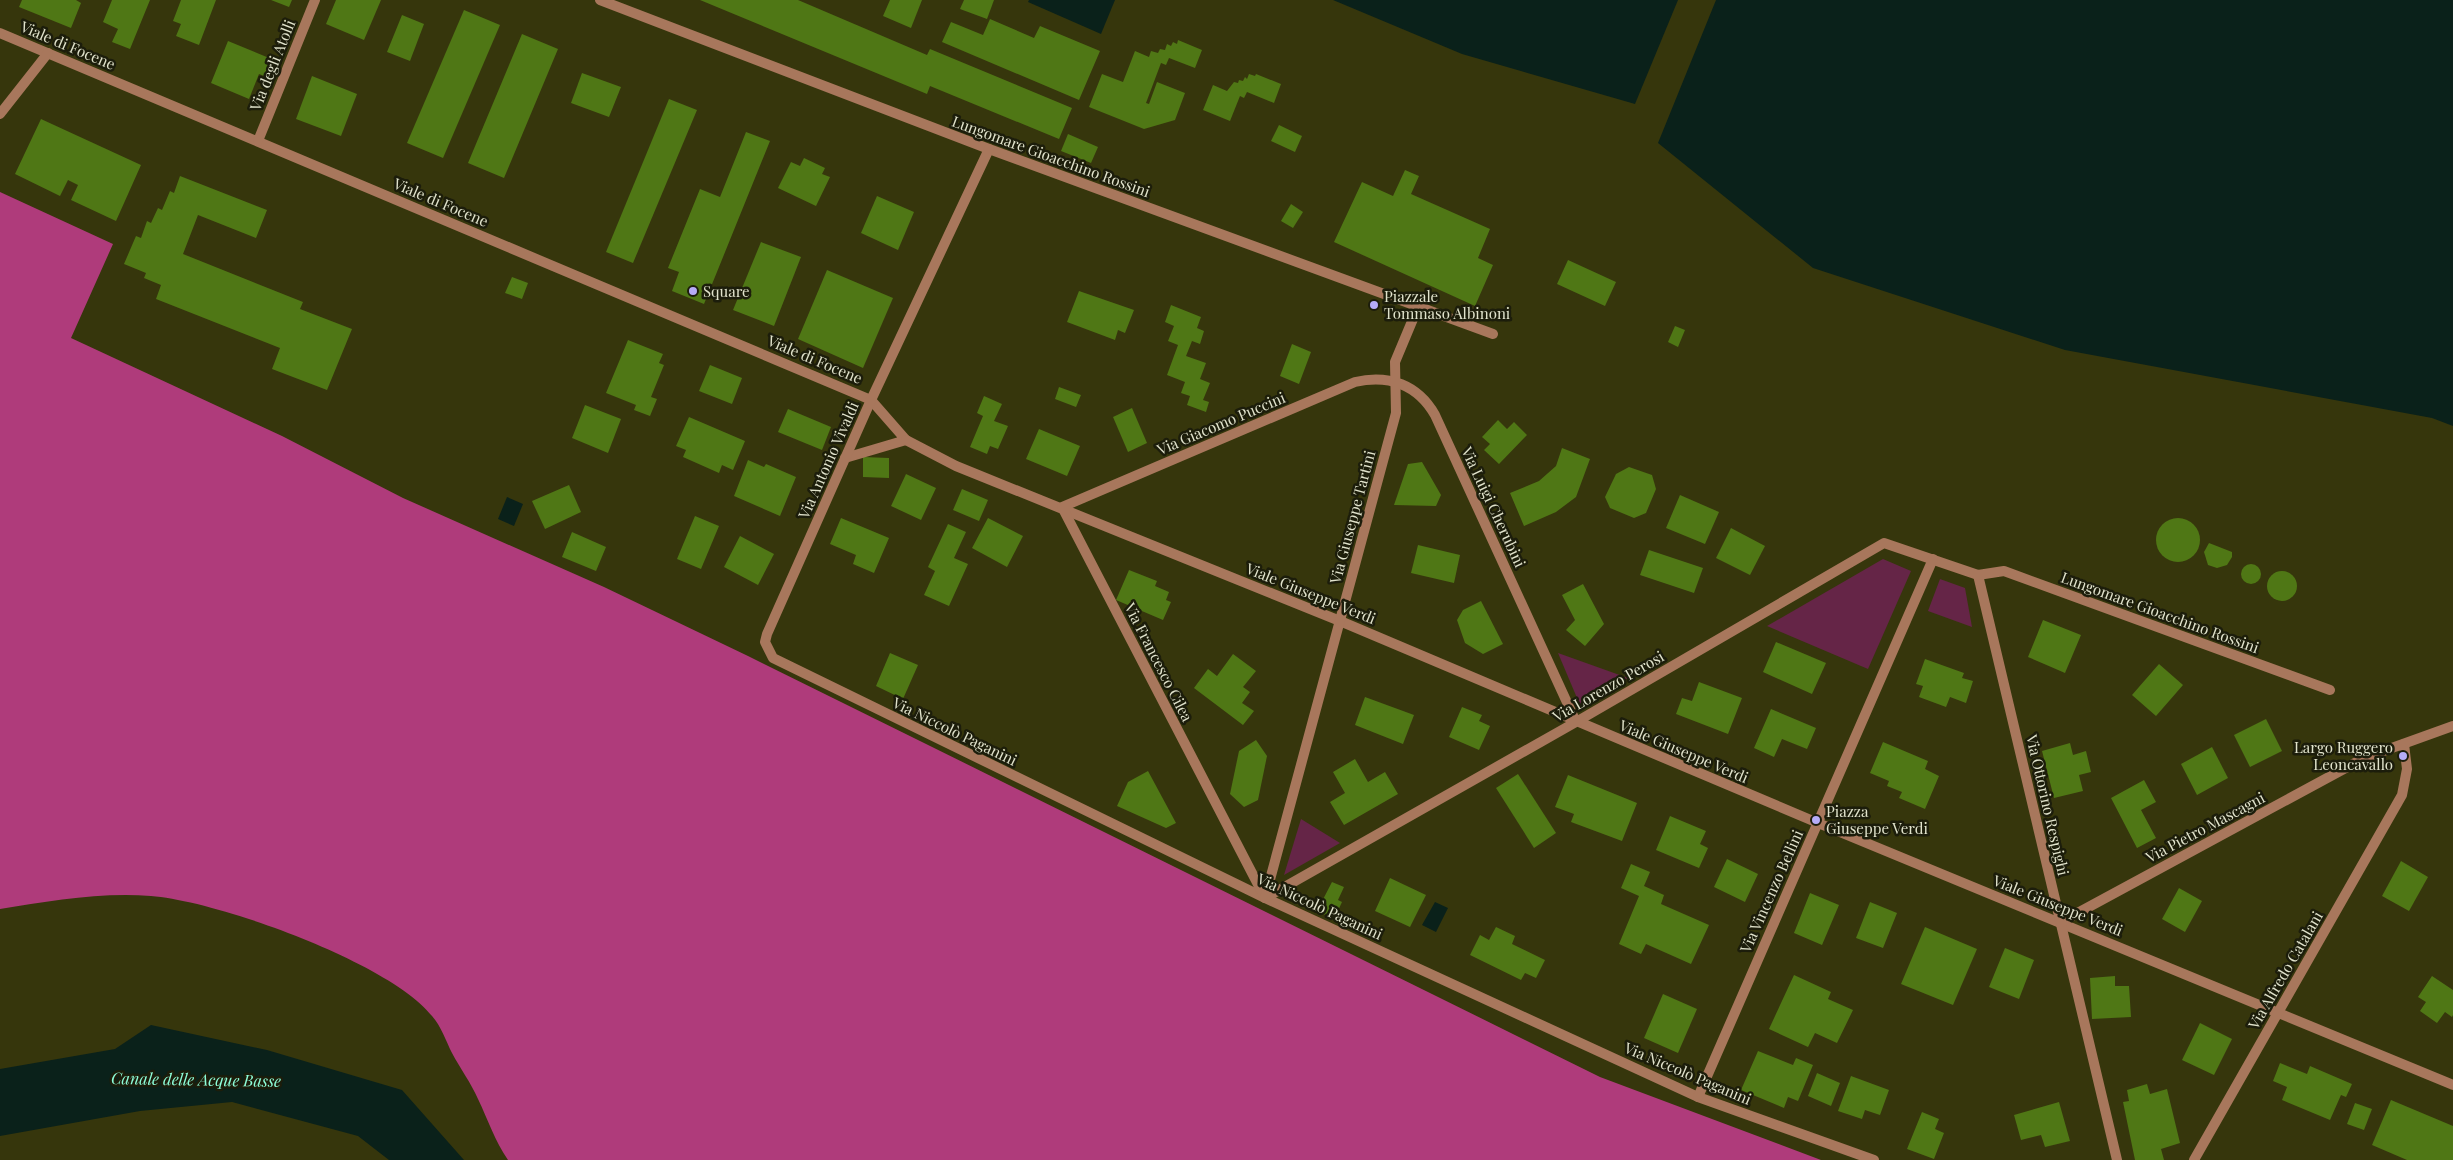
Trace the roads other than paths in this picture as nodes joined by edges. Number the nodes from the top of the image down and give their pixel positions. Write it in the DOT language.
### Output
graph roads {
  1 [pos="315,0"];
  2 [pos="600,0"];
  3 [pos="0,33"];
  4 [pos="48,53"];
  5 [pos="0,114"];
  6 [pos="258,141"];
  7 [pos="989,149"];
  8 [pos="1418,307"];
  9 [pos="1493,334"];
  10 [pos="1395,382"];
  11 [pos="871,400"];
  12 [pos="906,440"];
  13 [pos="845,458"];
  14 [pos="1062,507"];
  15 [pos="1933,560"];
  16 [pos="1978,574"];
  17 [pos="1340,621"];
  18 [pos="767,650"];
  19 [pos="2330,690"];
  20 [pos="1576,722"];
  21 [pos="2453,726"];
  22 [pos="2404,744"];
  23 [pos="1818,823"];
  24 [pos="1265,898"];
  25 [pos="2061,922"];
  26 [pos="2278,1013"];
  27 [pos="2453,1085"];
  28 [pos="1698,1097"];
  29 [pos="1874,1160"];
  30 [pos="2117,1160"];
  31 [pos="2194,1160"];
  1 -- 6 [label="street, Via degli Atolli"];
  2 -- 7 [label="street, Lungomare Gioacchino Rossini"];
  3 -- 4 [label="street, Viale di Focene"];
  4 -- 5 [label="street"];
  4 -- 6 [label="street, Viale di Focene"];
  6 -- 11 [label="street, Viale di Focene"];
  7 -- 8 [label="street, Lungomare Gioacchino Rossini"];
  7 -- 11 [label="street, Via Antonio Vivaldi"];
  8 -- 9 [label="street, Lungomare Gioacchino Rossini"];
  8 -- 10 [label="street"];
  10 -- 14 [label="street, Via Giacomo Puccini"];
  10 -- 17 [label="street, Via Giuseppe Tartini"];
  10 -- 20 [label="street, Via Luigi Cherubini"];
  11 -- 12 [label="street"];
  11 -- 13 [label="street, Via Antonio Vivaldi"];
  12 -- 13 [label="street"];
  12 -- 14 [label="street, Viale Giuseppe Verdi"];
  13 -- 18 [label="street, Via Antonio Vivaldi"];
  14 -- 17 [label="street, Viale Giuseppe Verdi"];
  14 -- 24 [label="street, Via Francesco Cilea"];
  15 -- 16 [label="street"];
  15 -- 20 [label="street, Via Lorenzo Perosi"];
  15 -- 23 [label="street, Via Vincenzo Bellini"];
  16 -- 19 [label="street, Lungomare Gioacchino Rossini"];
  16 -- 25 [label="street, Via Ottorino Respighi"];
  17 -- 20 [label="street, Viale Giuseppe Verdi"];
  17 -- 24 [label="street, Via Giuseppe Tartini"];
  18 -- 24 [label="street, Via Niccolò Paganini"];
  20 -- 23 [label="street, Viale Giuseppe Verdi"];
  20 -- 24 [label="street, Via Lorenzo Perosi"];
  21 -- 22 [label="street"];
  22 -- 25 [label="street, Via Pietro Mascagni"];
  22 -- 26 [label="street, Via Alfredo Catalani"];
  23 -- 25 [label="street, Viale Giuseppe Verdi"];
  23 -- 28 [label="street, Via Vincenzo Bellini"];
  24 -- 28 [label="street, Via Niccolò Paganini"];
  25 -- 26 [label="street, Viale Giuseppe Verdi"];
  25 -- 30 [label="street, Via Ottorino Respighi"];
  26 -- 27 [label="street, Viale Giuseppe Verdi"];
  26 -- 31 [label="street, Via Alfredo Catalani"];
  28 -- 29 [label="street, Via Niccolò Paganini"];
}
